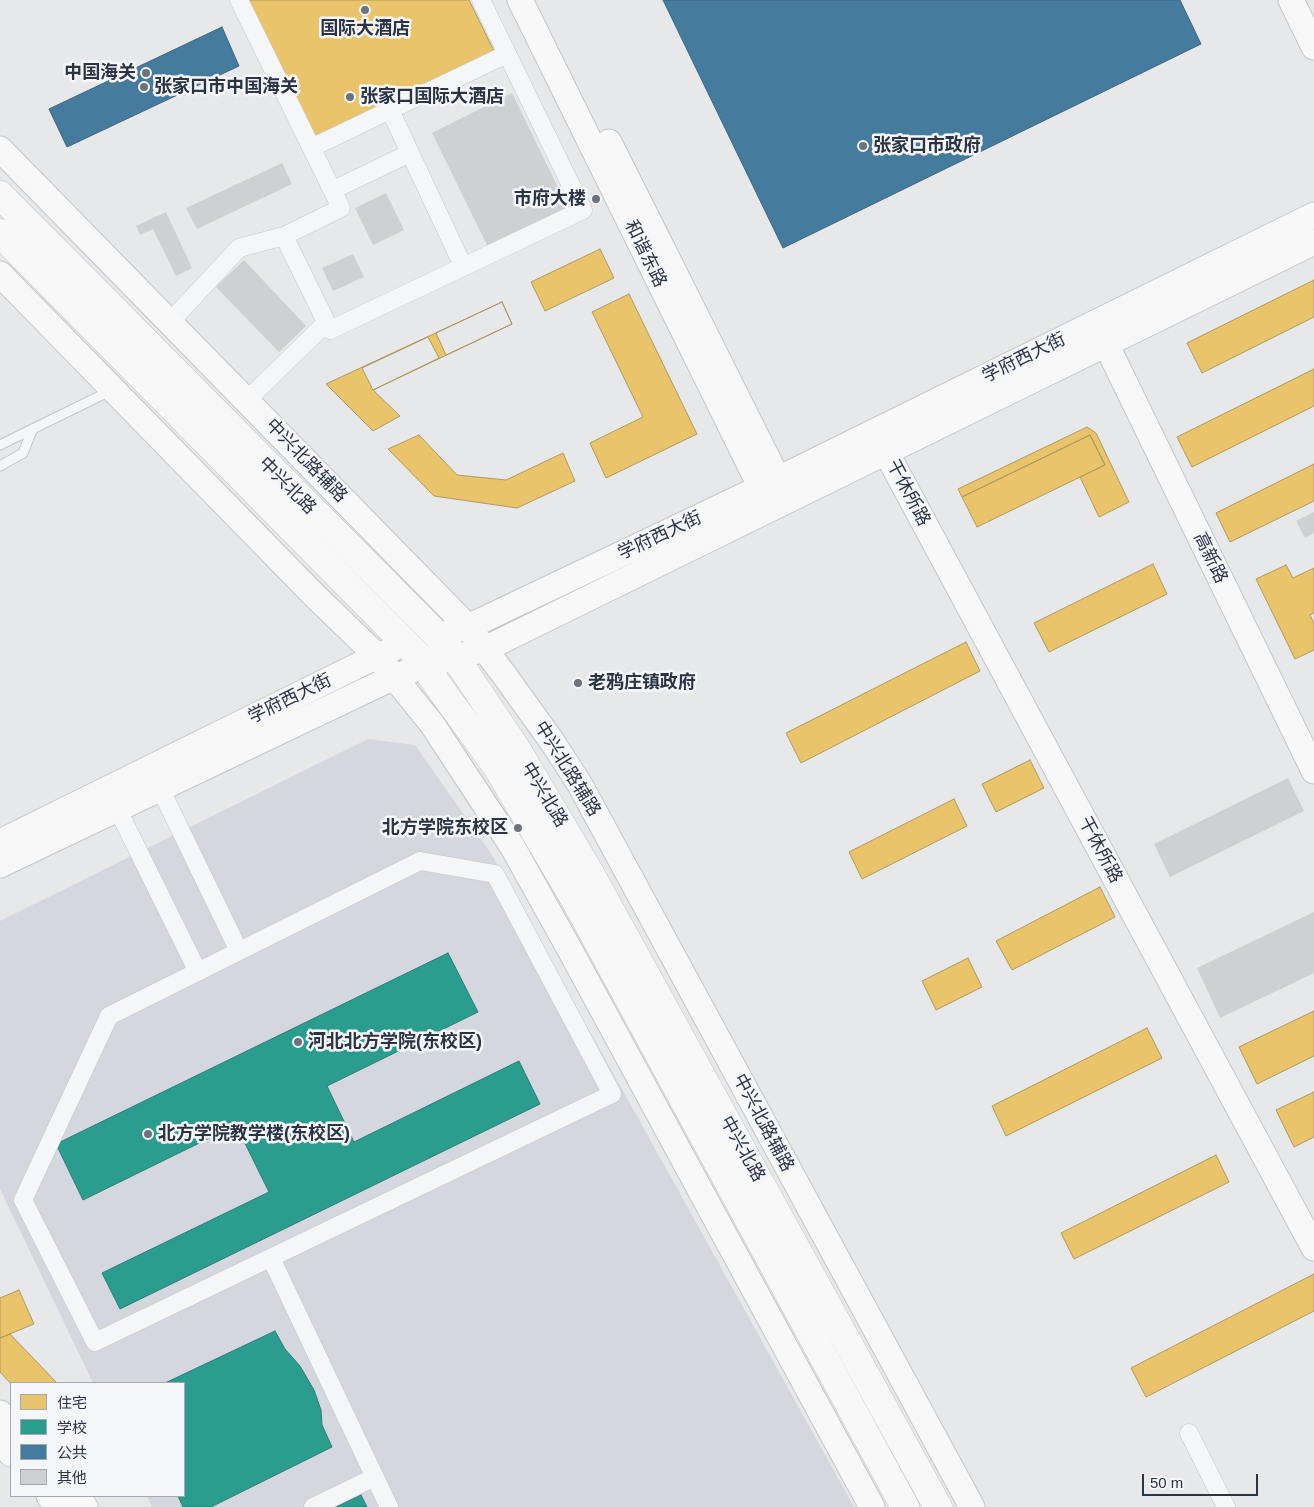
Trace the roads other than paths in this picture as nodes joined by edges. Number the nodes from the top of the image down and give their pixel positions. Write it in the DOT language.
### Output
graph roads {
  1 [pos="239,0"];
  2 [pos="481,0"];
  3 [pos="520,0"];
  4 [pos="538,0"];
  5 [pos="1291,0"];
  6 [pos="1314,47"];
  7 [pos="507,54"];
  8 [pos="390,110"];
  9 [pos="313,148"];
  10 [pos="0,149"];
  11 [pos="410,153"];
  12 [pos="333,190"];
  13 [pos="0,195"];
  14 [pos="1314,215"];
  15 [pos="0,233"];
  16 [pos="284,236"];
  17 [pos="1314,242"];
  18 [pos="463,266"];
  19 [pos="0,274"];
  20 [pos="170,322"];
  21 [pos="326,322"];
  22 [pos="1106,344"];
  23 [pos="113,390"];
  24 [pos="247,400"];
  25 [pos="34,428"];
  26 [pos="0,445"];
  27 [pos="886,452"];
  28 [pos="0,466"];
  29 [pos="774,494"];
  30 [pos="468,627"];
  31 [pos="437,635"];
  32 [pos="406,645"];
  33 [pos="485,649"];
  34 [pos="376,656"];
  35 [pos="455,657"];
  36 [pos="424,666"];
  37 [pos="394,677"];
  38 [pos="1314,771"];
  39 [pos="160,788"];
  40 [pos="117,808"];
  41 [pos="0,842"];
  42 [pos="0,865"];
  43 [pos="239,951"];
  44 [pos="198,972"];
  45 [pos="1314,1248"];
  46 [pos="271,1258"];
  47 [pos="0,1412"];
  48 [pos="10,1423"];
  49 [pos="1189,1433"];
  50 [pos="0,1442"];
  51 [pos="10,1453"];
  52 [pos="375,1477"];
  53 [pos="50,1497"];
  54 [pos="77,1497"];
  55 [pos="58,1507"];
  56 [pos="85,1507"];
  57 [pos="313,1507"];
  58 [pos="389,1507"];
  59 [pos="872,1507"];
  60 [pos="904,1507"];
  61 [pos="938,1507"];
  62 [pos="972,1507"];
  63 [pos="1226,1507"];
  1 -- 9 [label="street"];
  2 -- 7 [label="street"];
  3 -- 29 [label="street, 和谐东路"];
  4 -- 29 [label="street, 和谐东路"];
  5 -- 6 [label="street"];
  7 -- 8 [label="street"];
  7 -- 18 [label="street"];
  8 -- 9 [label="street"];
  8 -- 11 [label="street"];
  9 -- 12 [label="street"];
  10 -- 20 [label="street, 中兴北路辅路"];
  11 -- 12 [label="street"];
  11 -- 18 [label="street"];
  12 -- 16 [label="street"];
  13 -- 31 [label="main road, 中兴北路"];
  14 -- 29 [label="street, 学府西大街"];
  15 -- 32 [label="main road, 中兴北路"];
  16 -- 20 [label="street"];
  16 -- 21 [label="street"];
  17 -- 22 [label="street, 学府西大街"];
  18 -- 21 [label="street"];
  19 -- 23 [label="street"];
  20 -- 24 [label="street, 中兴北路辅路"];
  21 -- 24 [label="street"];
  22 -- 27 [label="street, 学府西大街"];
  22 -- 38 [label="street, 高新路"];
  23 -- 25 [label="lane"];
  23 -- 34 [label="street"];
  24 -- 30 [label="street, 中兴北路辅路"];
  25 -- 26 [label="lane"];
  25 -- 28 [label="lane"];
  27 -- 29 [label="street, 学府西大街"];
  27 -- 45 [label="street, 干休所路"];
  29 -- 30 [label="street, 学府西大街"];
  29 -- 33 [label="street, 学府西大街"];
  30 -- 31 [label="street, 学府西大街"];
  30 -- 33 [label="street, 中兴北路辅路"];
  31 -- 32 [label="street, 学府西大街"];
  31 -- 35 [label="main road, 中兴北路"];
  32 -- 34 [label="street, 学府西大街"];
  32 -- 36 [label="main road, 中兴北路"];
  33 -- 35 [label="street, 学府西大街"];
  33 -- 62 [label="street, 中兴北路辅路"];
  34 -- 37 [label="street"];
  34 -- 41 [label="street, 学府西大街"];
  35 -- 36 [label="street, 学府西大街"];
  35 -- 61 [label="main road, 中兴北路"];
  36 -- 37 [label="street, 学府西大街"];
  36 -- 60 [label="main road, 中兴北路"];
  37 -- 39 [label="street, 学府西大街"];
  37 -- 59 [label="street"];
  39 -- 40 [label="street, 学府西大街"];
  39 -- 43 [label="street"];
  40 -- 42 [label="street, 学府西大街"];
  40 -- 44 [label="street"];
  43 -- 44 [label="street"];
  43 -- 46 [label="street"];
  44 -- 46 [label="street"];
  46 -- 52 [label="street"];
  47 -- 48 [label="street"];
  49 -- 63 [label="street"];
  50 -- 51 [label="street"];
  52 -- 57 [label="street"];
  52 -- 58 [label="street"];
  53 -- 55 [label="street"];
  54 -- 56 [label="street"];
}
